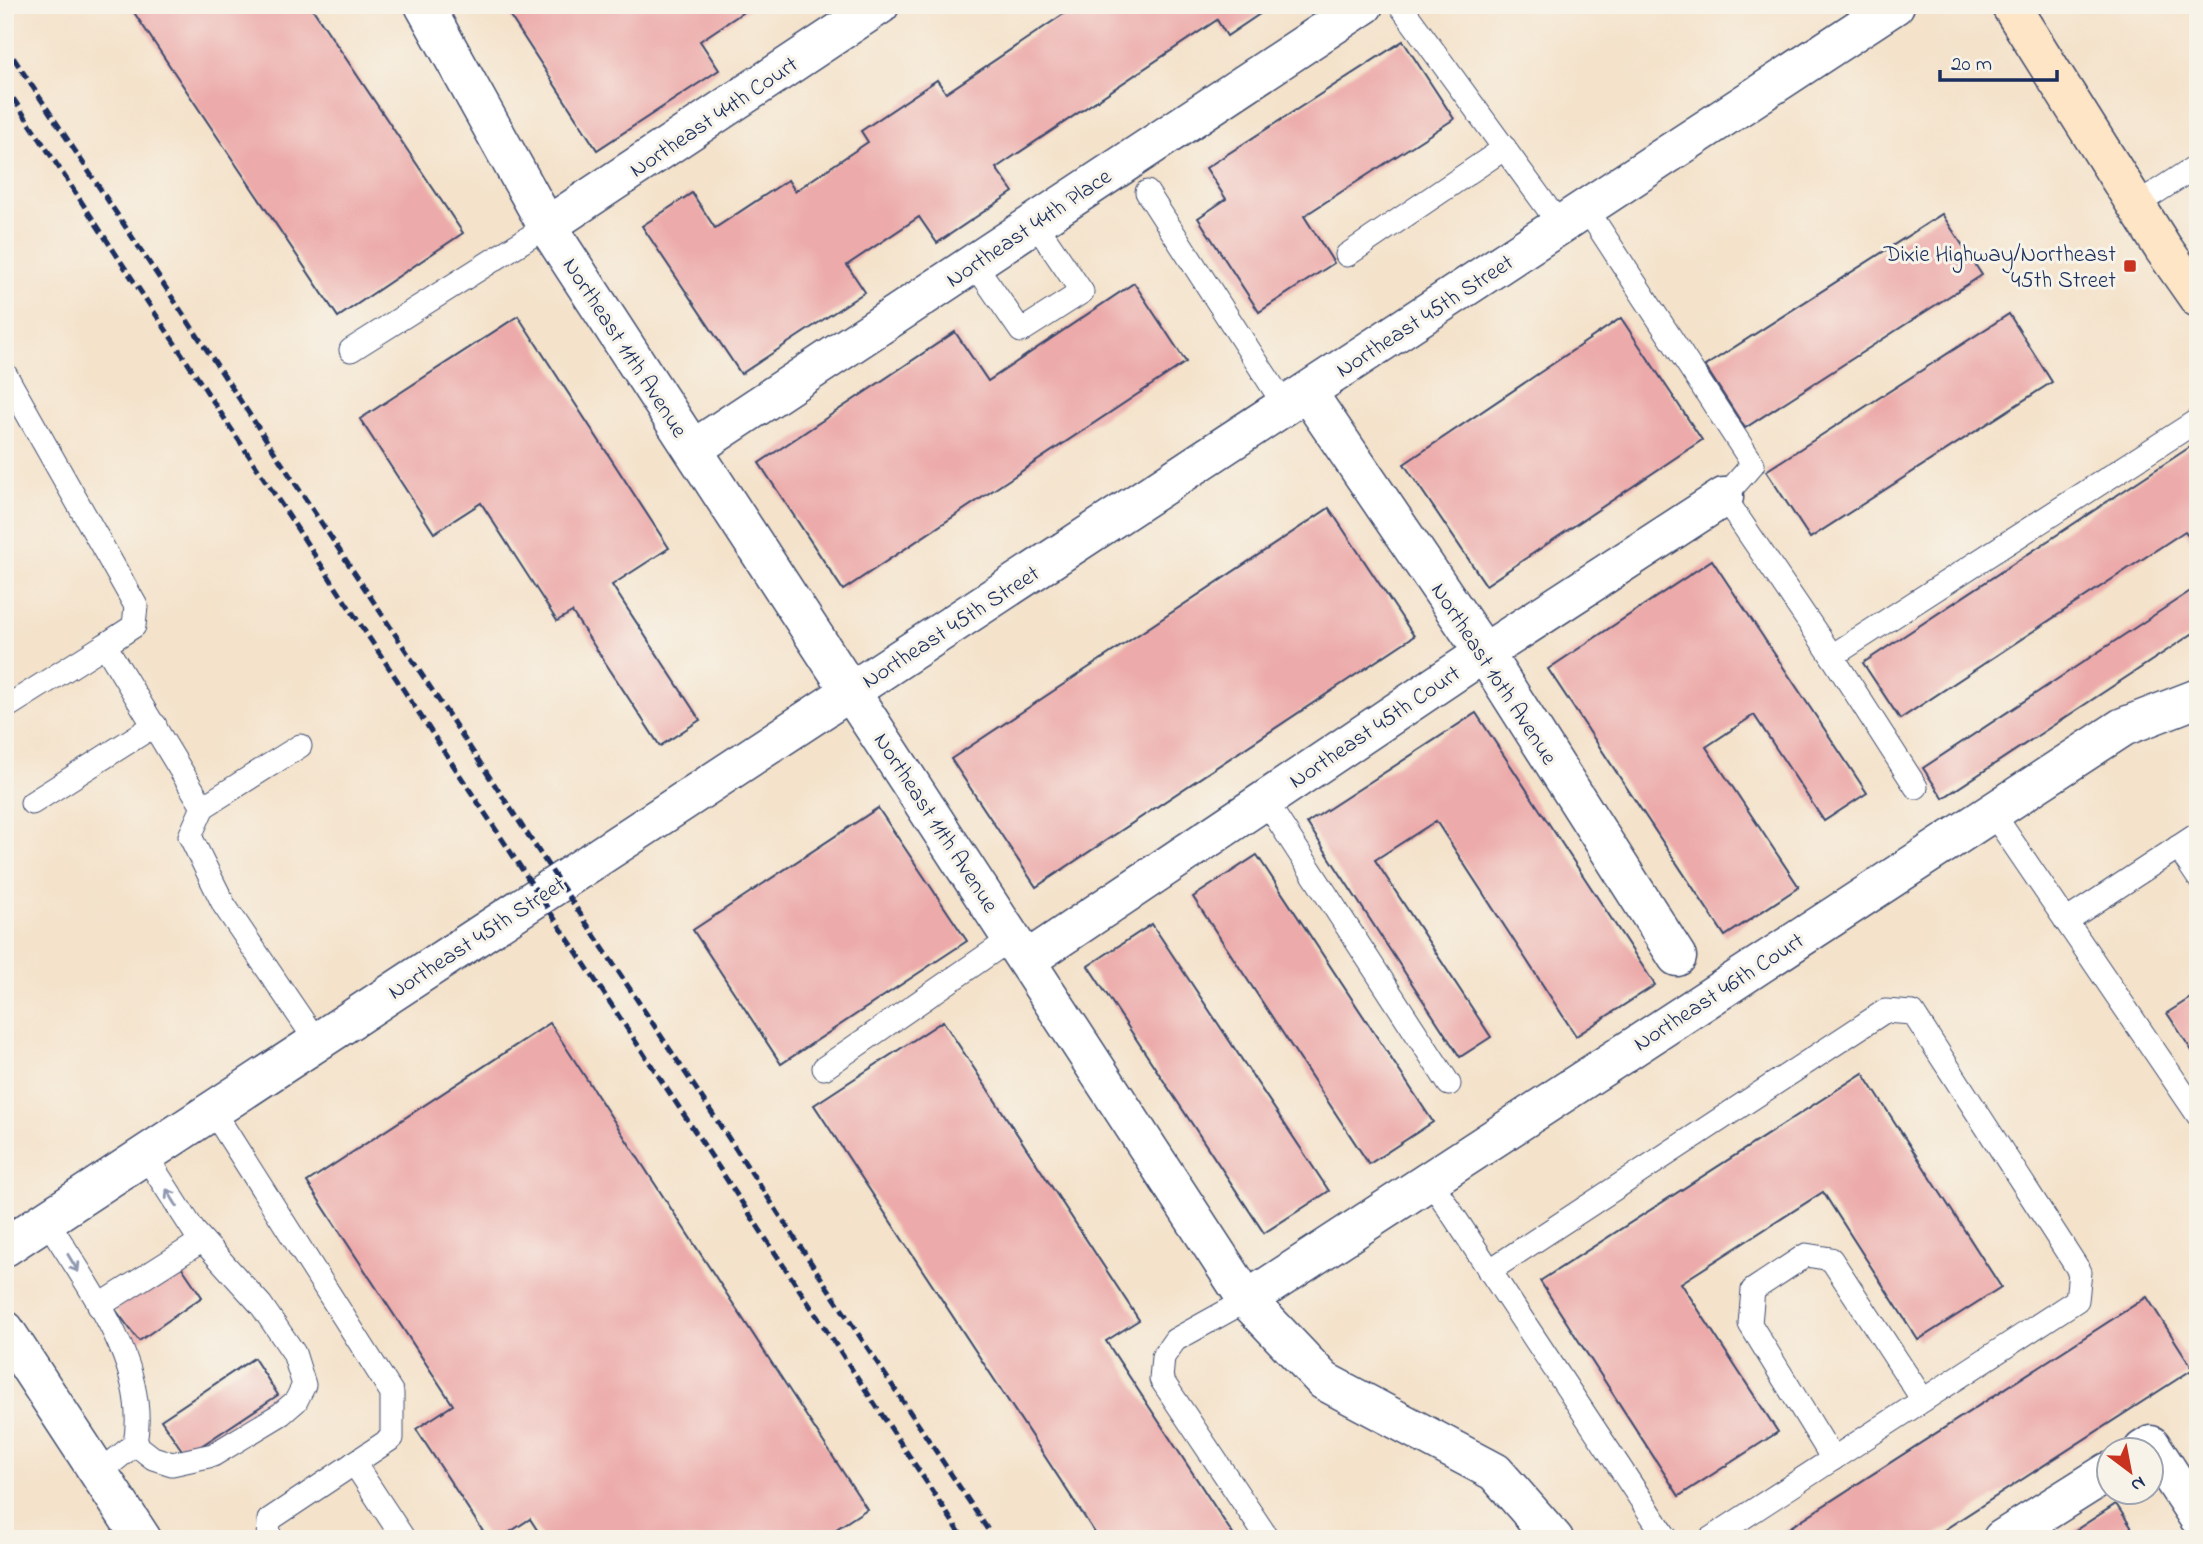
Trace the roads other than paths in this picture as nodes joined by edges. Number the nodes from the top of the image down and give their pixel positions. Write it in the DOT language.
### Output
graph roads {
  1 [pos="424,5"];
  2 [pos="880,5"];
  3 [pos="1364,5"];
  4 [pos="1400,5"];
  5 [pos="1895,5"];
  6 [pos="2010,5"];
  7 [pos="1505,148"];
  8 [pos="2198,165"];
  9 [pos="1147,192"];
  10 [pos="2136,205"];
  11 [pos="1573,216"];
  12 [pos="1034,223"];
  13 [pos="547,226"];
  14 [pos="1347,254"];
  15 [pos="974,263"];
  16 [pos="2198,298"];
  17 [pos="351,351"];
  18 [pos="5,374"];
  19 [pos="1296,399"];
  20 [pos="2198,420"];
  21 [pos="693,449"];
  22 [pos="1724,497"];
  23 [pos="105,645"];
  24 [pos="1483,653"];
  25 [pos="1832,656"];
  26 [pos="852,691"];
  27 [pos="2198,698"];
  28 [pos="5,708"];
  29 [pos="155,725"];
  30 [pos="300,746"];
  31 [pos="1916,787"];
  32 [pos="1265,800"];
  33 [pos="32,803"];
  34 [pos="203,807"];
  35 [pos="1992,813"];
  36 [pos="2198,834"];
  37 [pos="2178,847"];
  38 [pos="2198,877"];
  39 [pos="2066,921"];
  40 [pos="1020,949"];
  41 [pos="1677,957"];
  42 [pos="317,1042"];
  43 [pos="824,1068"];
  44 [pos="1449,1084"];
  45 [pos="213,1111"];
  46 [pos="2198,1115"];
  47 [pos="145,1155"];
  48 [pos="1430,1180"];
  49 [pos="47,1220"];
  50 [pos="200,1240"];
  51 [pos="5,1247"];
  52 [pos="1489,1270"];
  53 [pos="1247,1300"];
  54 [pos="99,1306"];
  55 [pos="5,1330"];
  56 [pos="1923,1400"];
  57 [pos="135,1444"];
  58 [pos="1833,1458"];
  59 [pos="354,1463"];
  60 [pos="2164,1465"];
  61 [pos="99,1472"];
  62 [pos="2094,1481"];
  63 [pos="2198,1517"];
  64 [pos="142,1539"];
  65 [pos="268,1539"];
  66 [pos="404,1539"];
  67 [pos="1268,1539"];
  68 [pos="1554,1539"];
  69 [pos="1667,1539"];
  70 [pos="1710,1539"];
  71 [pos="2002,1539"];
  1 -- 13 [label="street, Northeast 11th Avenue"];
  2 -- 13 [label="street, Northeast 44th Court"];
  3 -- 12 [label="street, Northeast 44th Place"];
  4 -- 7 [label="lane"];
  5 -- 11 [label="street, Northeast 45th Street"];
  6 -- 10 [label="main road"];
  7 -- 11 [label="lane"];
  7 -- 14 [label="lane"];
  8 -- 10 [label="lane"];
  9 -- 19 [label="lane"];
  10 -- 16 [label="main road"];
  11 -- 19 [label="street, Northeast 45th Street"];
  11 -- 22 [label="lane"];
  12 -- 15 [label="street, Northeast 44th Place"];
  12 -- 15 [label="lane"];
  13 -- 17 [label="lane"];
  13 -- 21 [label="street, Northeast 11th Avenue"];
  15 -- 21 [label="street, Northeast 44th Place"];
  18 -- 23 [label="lane"];
  19 -- 24 [label="street, Northeast 10th Avenue"];
  19 -- 26 [label="street, Northeast 45th Street"];
  20 -- 25 [label="lane"];
  21 -- 26 [label="street, Northeast 11th Avenue"];
  22 -- 24 [label="street, Northeast 45th Court"];
  22 -- 25 [label="lane"];
  23 -- 28 [label="lane"];
  23 -- 29 [label="lane"];
  24 -- 32 [label="street, Northeast 45th Court"];
  24 -- 41 [label="street, Northeast 10th Avenue"];
  25 -- 31 [label="lane"];
  26 -- 40 [label="street, Northeast 11th Avenue"];
  26 -- 42 [label="street, Northeast 45th Street"];
  27 -- 35 [label="street, Northeast 46th Court"];
  29 -- 33 [label="lane"];
  29 -- 34 [label="lane"];
  30 -- 34 [label="lane"];
  32 -- 40 [label="street, Northeast 45th Court"];
  32 -- 44 [label="lane"];
  34 -- 42 [label="lane"];
  35 -- 39 [label="lane"];
  35 -- 48 [label="street, Northeast 46th Court"];
  36 -- 37 [label="lane"];
  37 -- 38 [label="lane"];
  37 -- 39 [label="lane"];
  39 -- 46 [label="lane"];
  40 -- 43 [label="lane"];
  40 -- 53 [label="street, Northeast 11th Avenue"];
  42 -- 45 [label="street, Northeast 45th Street"];
  45 -- 47 [label="street, Northeast 45th Street"];
  45 -- 59 [label="lane"];
  47 -- 49 [label="street, Northeast 45th Street"];
  50 -- 47 [label="lane, one-way"];
  48 -- 52 [label="lane"];
  48 -- 53 [label="street, Northeast 46th Court"];
  49 -- 51 [label="street, Northeast 45th Street"];
  49 -- 54 [label="lane, one-way"];
  50 -- 54 [label="lane"];
  50 -- 57 [label="lane"];
  52 -- 56 [label="lane"];
  52 -- 69 [label="lane"];
  53 -- 67 [label="lane"];
  53 -- 68 [label="street, Northeast 11th Avenue"];
  54 -- 57 [label="lane"];
  55 -- 61 [label="street"];
  56 -- 58 [label="lane"];
  56 -- 58 [label="lane"];
  57 -- 61 [label="lane"];
  58 -- 70 [label="lane"];
  59 -- 65 [label="lane"];
  59 -- 66 [label="lane"];
  60 -- 63 [label="street"];
  61 -- 64 [label="street"];
  62 -- 71 [label="street"];
}
